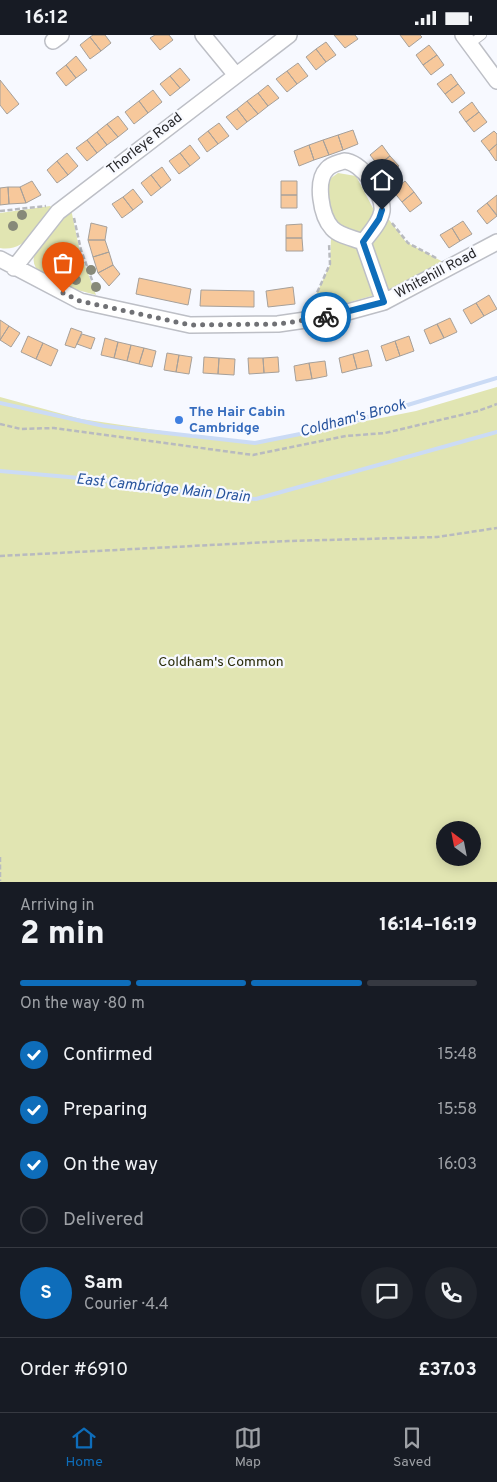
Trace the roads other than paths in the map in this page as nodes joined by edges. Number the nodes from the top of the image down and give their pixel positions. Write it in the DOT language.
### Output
graph roads {
  1 [pos="203,35"];
  2 [pos="289,35"];
  3 [pos="472,38"];
  4 [pos="235,74"];
  5 [pos="497,81"];
  6 [pos="363,242"];
  7 [pos="497,242"];
  8 [pos="0,259"];
  9 [pos="14,268"];
  10 [pos="384,302"];
  1 -- 4 [label="street"];
  2 -- 4 [label="street, Thorleye Road"];
  3 -- 5 [label="street"];
  4 -- 9 [label="street, Thorleye Road"];
  6 -- 6 [label="street"];
  6 -- 10 [label="street"];
  7 -- 10 [label="street, Whitehill Road"];
  8 -- 9 [label="street, Whitehill Road"];
  9 -- 10 [label="street, Whitehill Road"];
}
